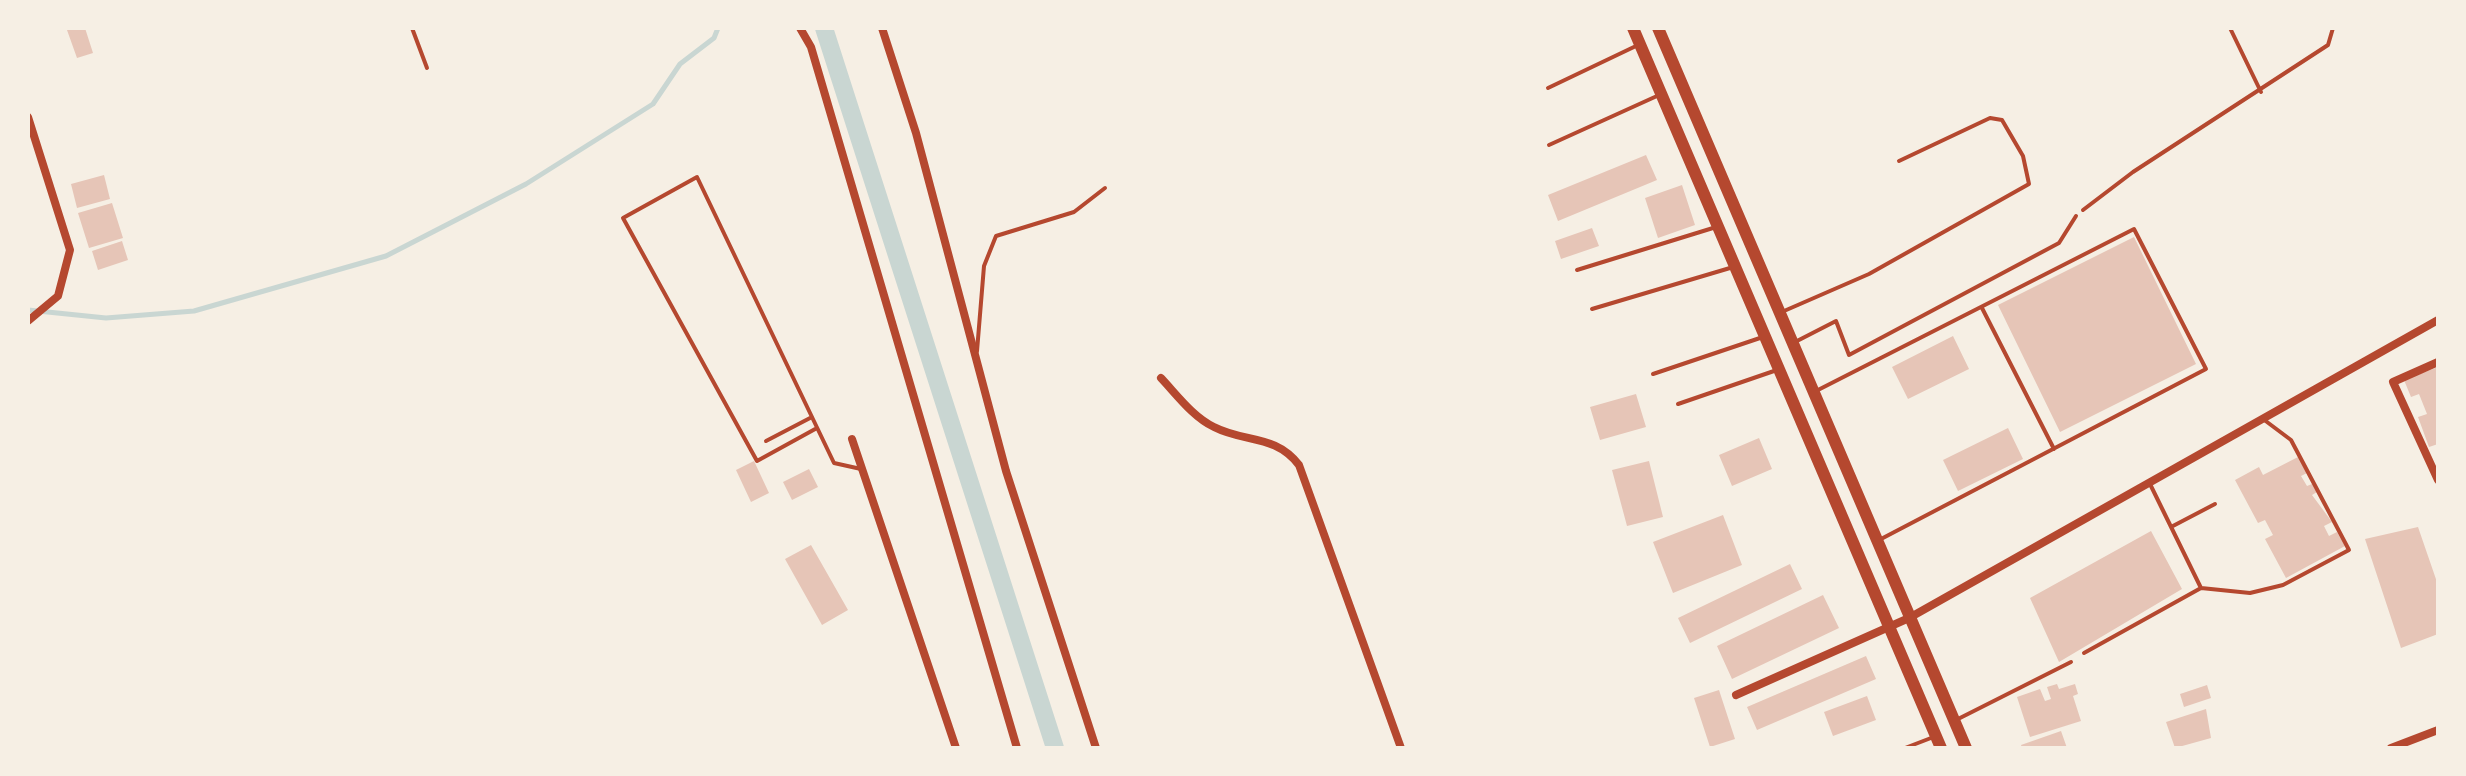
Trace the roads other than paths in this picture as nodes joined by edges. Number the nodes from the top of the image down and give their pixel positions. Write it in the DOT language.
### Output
graph roads {
  1 [pos="800,28"];
  2 [pos="882,28"];
  3 [pos="1633,28"];
  4 [pos="1658,28"];
  5 [pos="1640,44"];
  6 [pos="1548,88"];
  7 [pos="1661,94"];
  8 [pos="28,117"];
  9 [pos="1549,145"];
  10 [pos="1899,161"];
  11 [pos="1105,188"];
  12 [pos="2076,216"];
  13 [pos="1718,227"];
  14 [pos="1735,266"];
  15 [pos="1577,270"];
  16 [pos="1592,308"];
  17 [pos="1982,308"];
  18 [pos="1780,313"];
  19 [pos="31,320"];
  20 [pos="2438,320"];
  21 [pos="1765,336"];
  22 [pos="1792,343"];
  23 [pos="1771,351"];
  24 [pos="974,359"];
  25 [pos="2438,362"];
  26 [pos="1779,369"];
  27 [pos="1653,374"];
  28 [pos="1160,378"];
  29 [pos="1813,392"];
  30 [pos="1678,404"];
  31 [pos="812,417"];
  32 [pos="2263,419"];
  33 [pos="817,428"];
  34 [pos="852,439"];
  35 [pos="766,441"];
  36 [pos="2054,449"];
  37 [pos="862,469"];
  38 [pos="2438,480"];
  39 [pos="2150,482"];
  40 [pos="2214,504"];
  41 [pos="2171,527"];
  42 [pos="1877,542"];
  43 [pos="2201,588"];
  44 [pos="1909,618"];
  45 [pos="1889,627"];
  46 [pos="2084,652"];
  47 [pos="2071,662"];
  48 [pos="1736,695"];
  49 [pos="1954,721"];
  50 [pos="2438,730"];
  51 [pos="1938,742"];
  52 [pos="956,748"];
  53 [pos="1016,748"];
  54 [pos="1096,748"];
  55 [pos="1402,748"];
  56 [pos="1906,748"];
  57 [pos="1966,748"];
  58 [pos="2391,748"];
  1 -- 53 [label="street"];
  2 -- 24 [label="street"];
  3 -- 5 [label="main road"];
  4 -- 18 [label="main road"];
  5 -- 6 [label="lane"];
  5 -- 7 [label="main road"];
  7 -- 9 [label="lane"];
  7 -- 13 [label="main road"];
  8 -- 19 [label="street"];
  10 -- 18 [label="lane"];
  11 -- 24 [label="lane"];
  12 -- 22 [label="lane"];
  13 -- 14 [label="main road"];
  13 -- 15 [label="lane"];
  14 -- 16 [label="lane"];
  14 -- 21 [label="main road"];
  17 -- 29 [label="lane"];
  17 -- 36 [label="lane"];
  17 -- 36 [label="lane"];
  18 -- 22 [label="main road"];
  20 -- 32 [label="street"];
  21 -- 23 [label="main road"];
  21 -- 27 [label="lane"];
  22 -- 23 [label="main road"];
  22 -- 29 [label="main road"];
  23 -- 26 [label="main road"];
  24 -- 54 [label="street"];
  25 -- 38 [label="street"];
  26 -- 30 [label="lane"];
  26 -- 45 [label="main road"];
  28 -- 55 [label="street"];
  29 -- 42 [label="main road"];
  31 -- 33 [label="lane"];
  31 -- 33 [label="lane"];
  31 -- 35 [label="lane"];
  32 -- 39 [label="street"];
  32 -- 43 [label="lane"];
  33 -- 37 [label="lane"];
  34 -- 37 [label="street"];
  36 -- 42 [label="lane"];
  37 -- 52 [label="street"];
  39 -- 41 [label="lane"];
  39 -- 44 [label="street"];
  40 -- 41 [label="lane"];
  41 -- 43 [label="lane"];
  42 -- 44 [label="main road"];
  43 -- 46 [label="lane"];
  44 -- 45 [label="street"];
  44 -- 49 [label="main road"];
  45 -- 48 [label="street"];
  45 -- 51 [label="main road"];
  47 -- 49 [label="lane"];
  49 -- 57 [label="main road"];
  50 -- 58 [label="street"];
  51 -- 56 [label="lane"];
}
